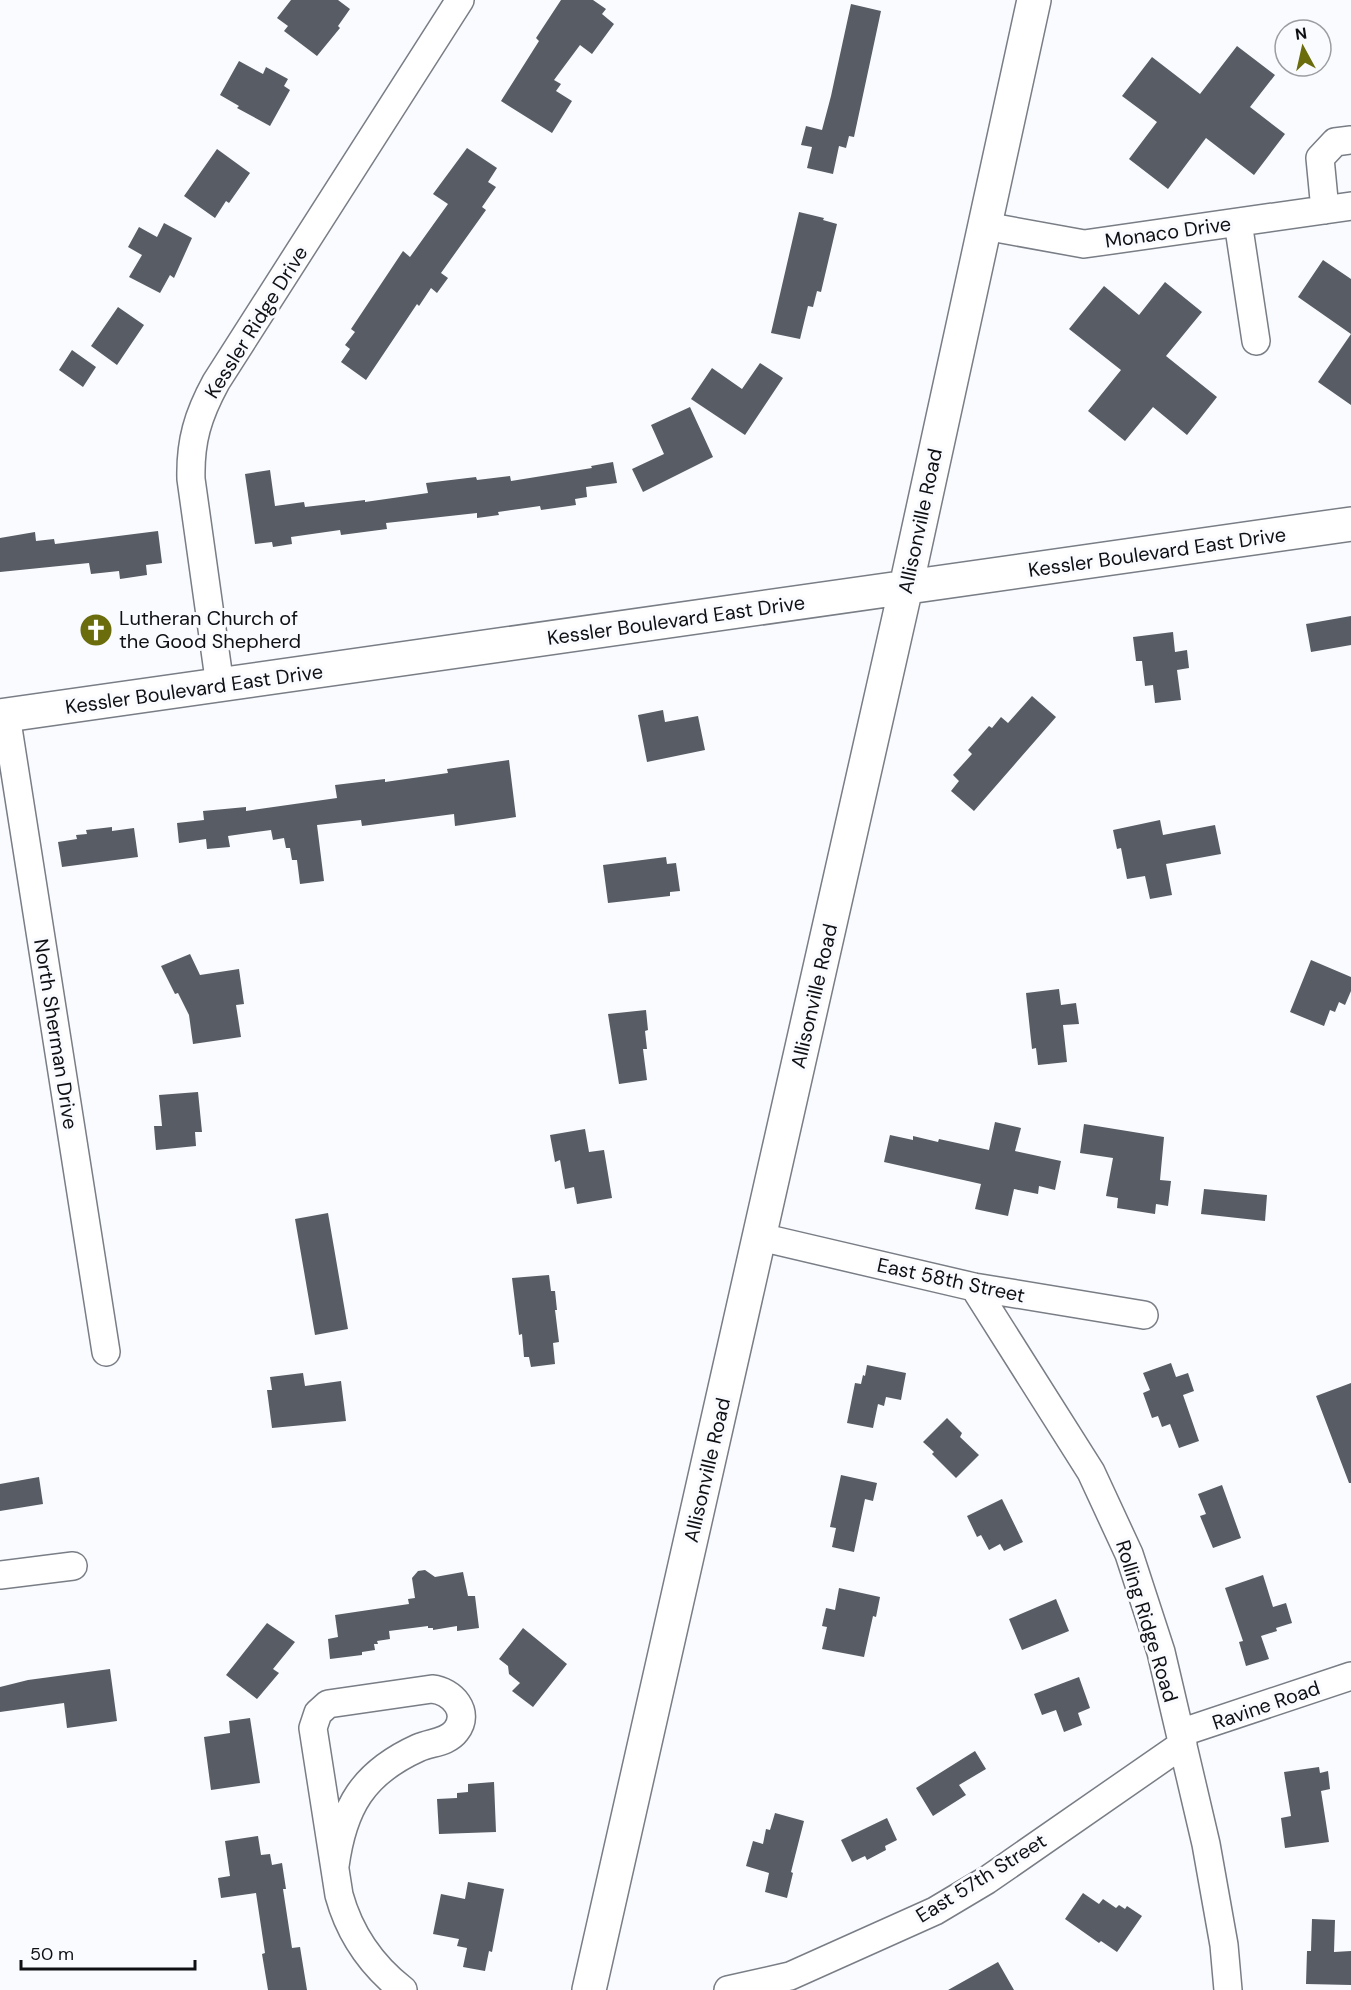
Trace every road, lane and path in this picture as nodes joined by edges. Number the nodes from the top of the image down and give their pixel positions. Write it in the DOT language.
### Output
graph roads {
  1 [pos="460,0"];
  2 [pos="1034,0"];
  3 [pos="1351,140"];
  4 [pos="1338,208"];
  5 [pos="1238,222"];
  6 [pos="985,226"];
  7 [pos="1256,341"];
  8 [pos="1351,524"];
  9 [pos="906,587"];
  10 [pos="220,686"];
  11 [pos="3,716"];
  12 [pos="760,1237"];
  13 [pos="974,1287"];
  14 [pos="1144,1315"];
  15 [pos="106,1352"];
  16 [pos="74,1566"];
  17 [pos="0,1575"];
  18 [pos="1351,1676"];
  19 [pos="1182,1738"];
  20 [pos="335,1866"];
  21 [pos="403,1990"];
  22 [pos="589,1990"];
  23 [pos="728,1990"];
  24 [pos="1228,1990"];
  1 -- 10 [label="street, Kessler Ridge Drive"];
  2 -- 6 [label="main road, Allisonville Road"];
  3 -- 4 [label="street"];
  4 -- 5 [label="street, Monaco Drive"];
  5 -- 6 [label="street, Monaco Drive"];
  5 -- 7 [label="street"];
  6 -- 9 [label="main road, Allisonville Road"];
  8 -- 9 [label="main road, Kessler Boulevard East Drive"];
  9 -- 10 [label="main road, Kessler Boulevard East Drive"];
  9 -- 12 [label="main road, Allisonville Road"];
  10 -- 11 [label="main road, Kessler Boulevard East Drive"];
  11 -- 15 [label="street, North Sherman Drive"];
  12 -- 13 [label="street, East 58th Street"];
  12 -- 22 [label="main road, Allisonville Road"];
  13 -- 14 [label="street, East 58th Street"];
  13 -- 19 [label="street, Rolling Ridge Road"];
  16 -- 17 [label="street"];
  18 -- 19 [label="street, Ravine Road"];
  19 -- 23 [label="street, East 57th Street"];
  19 -- 24 [label="street, Rolling Ridge Road"];
  20 -- 20 [label="street"];
  20 -- 21 [label="street"];
}
